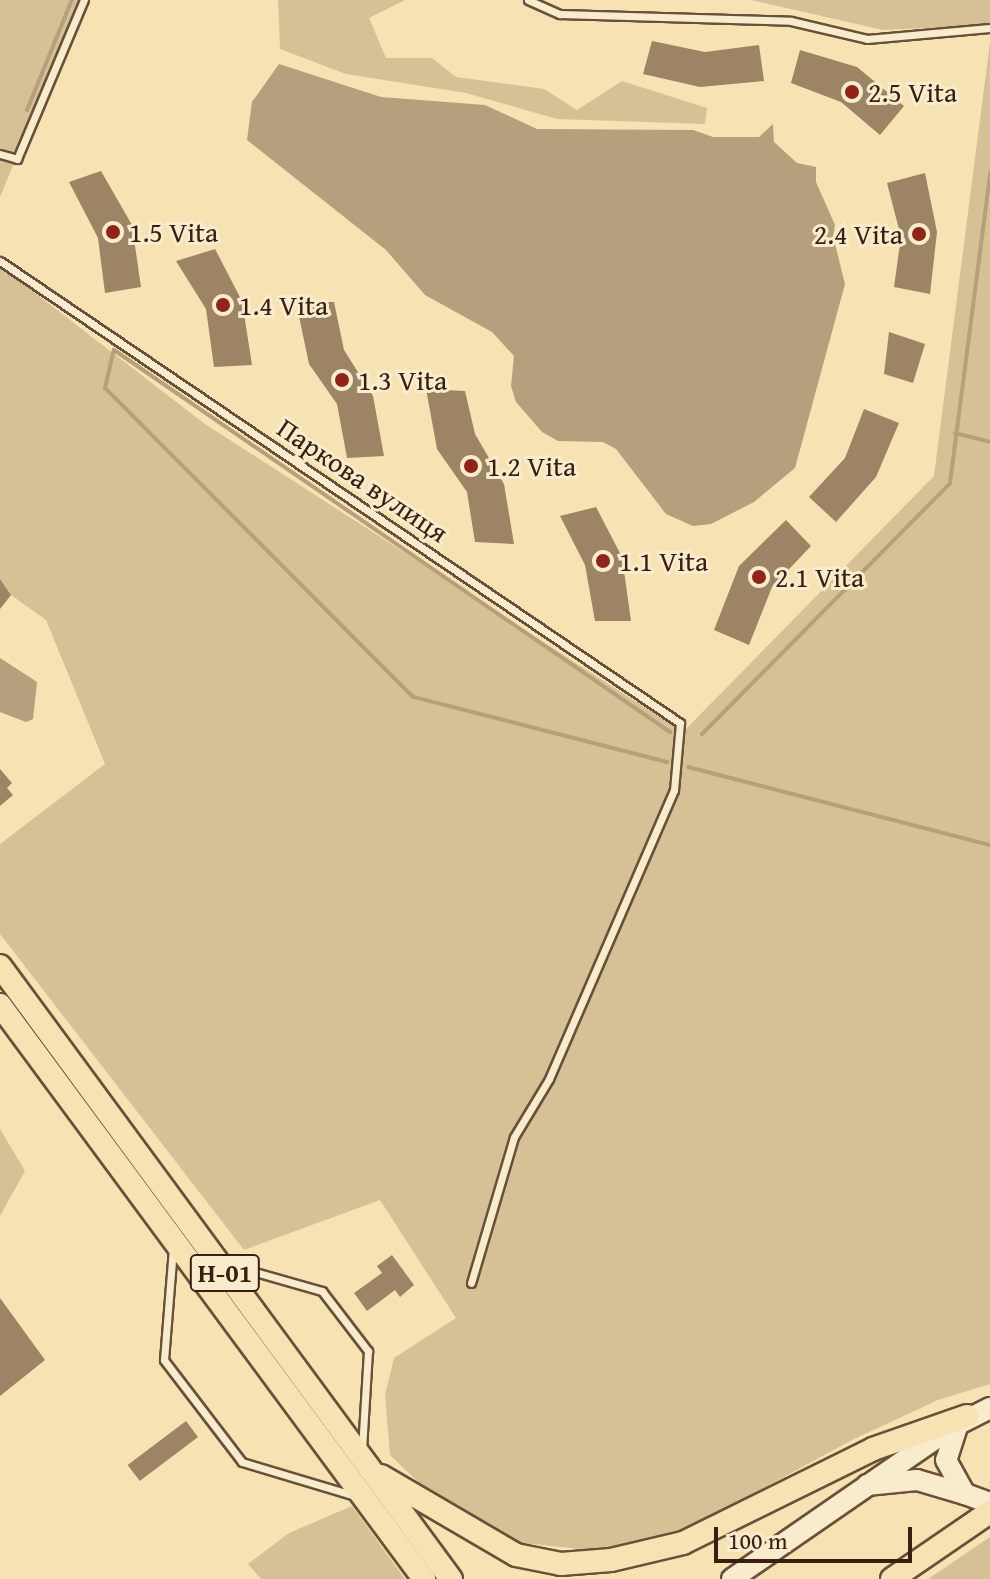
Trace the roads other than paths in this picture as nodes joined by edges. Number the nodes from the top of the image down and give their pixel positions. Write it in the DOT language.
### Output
graph roads {
  1 [pos="84,0"];
  2 [pos="528,0"];
  3 [pos="990,28"];
  4 [pos="0,154"];
  5 [pos="0,261"];
  6 [pos="0,966"];
  7 [pos="0,1005"];
  8 [pos="174,1238"];
  9 [pos="216,1261"];
  10 [pos="471,1283"];
  11 [pos="990,1408"];
  12 [pos="963,1420"];
  13 [pos="365,1463"];
  14 [pos="859,1487"];
  15 [pos="965,1494"];
  16 [pos="367,1500"];
  17 [pos="990,1503"];
  18 [pos="990,1512"];
  19 [pos="424,1579"];
  20 [pos="451,1579"];
  21 [pos="732,1579"];
  22 [pos="892,1579"];
  1 -- 4 [label="lane"];
  2 -- 3 [label="lane"];
  5 -- 10 [label="lane, Паркова вулиця"];
  6 -- 9 [label="main road, Н-01"];
  7 -- 8 [label="main road, Н-01"];
  8 -- 16 [label="main road, Н-01"];
  8 -- 16 [label="lane"];
  9 -- 13 [label="main road, Н-01"];
  9 -- 13 [label="lane"];
  11 -- 12 [label="main road"];
  12 -- 13 [label="main road"];
  12 -- 14 [label="main road"];
  12 -- 15 [label="main road"];
  13 -- 20 [label="main road, Н-01"];
  14 -- 15 [label="main road"];
  14 -- 21 [label="main road"];
  15 -- 17 [label="main road"];
  16 -- 19 [label="main road, Н-01"];
  18 -- 22 [label="main road"];
}
